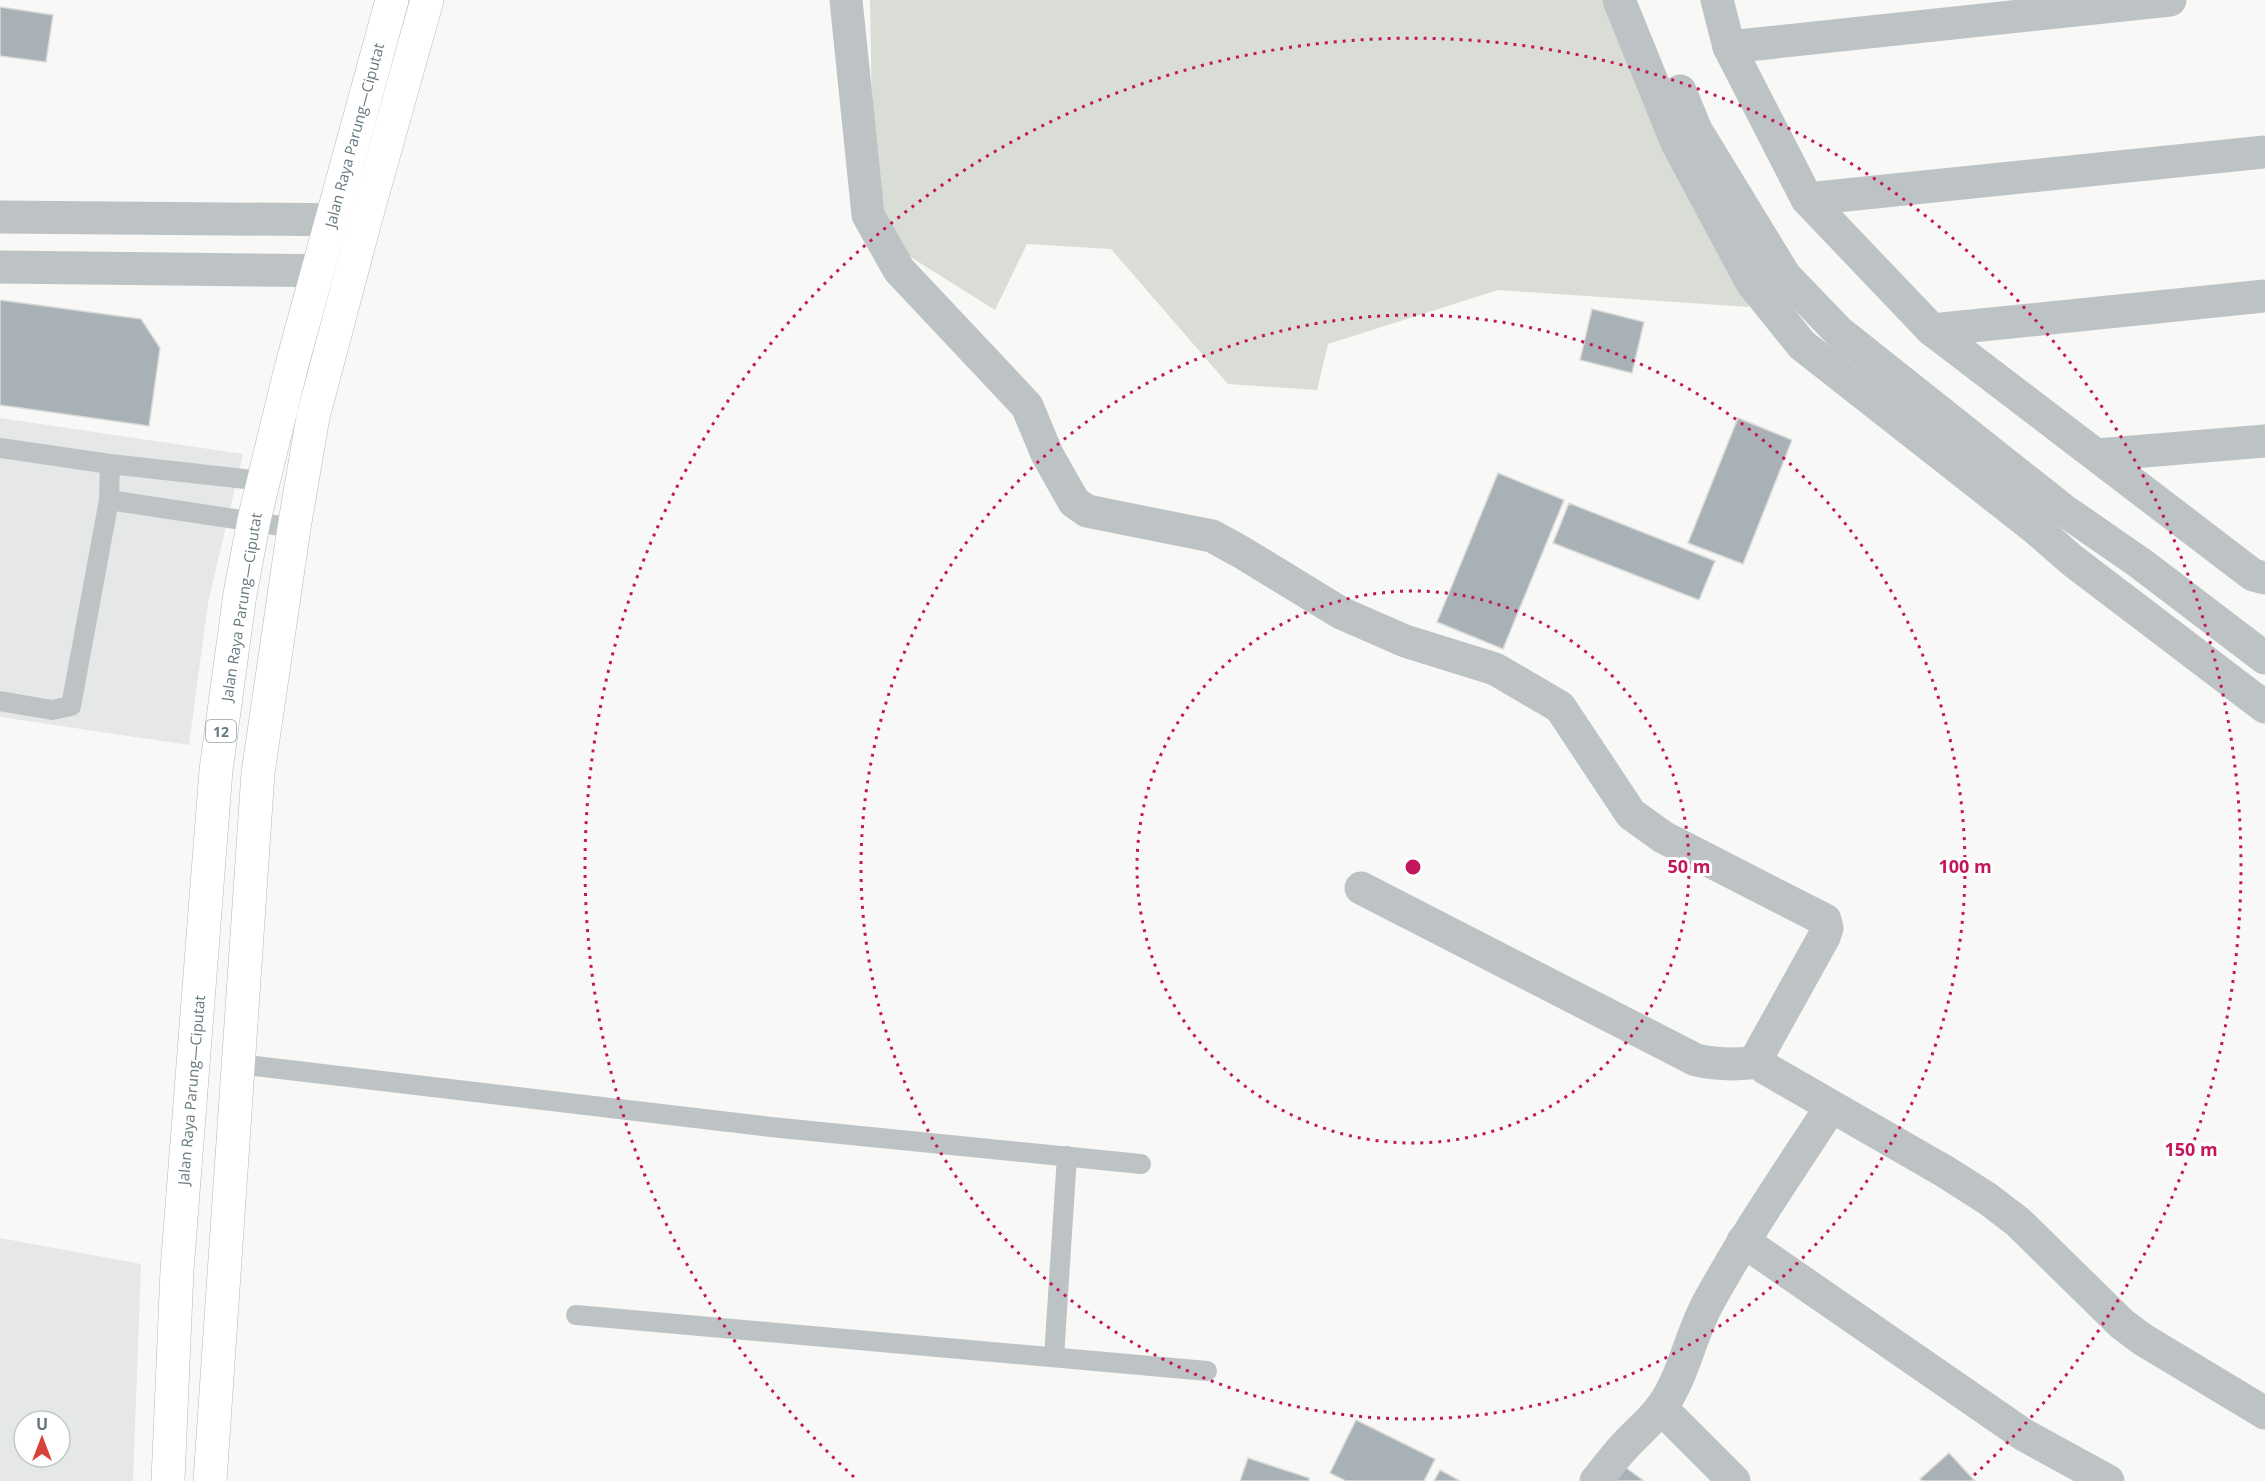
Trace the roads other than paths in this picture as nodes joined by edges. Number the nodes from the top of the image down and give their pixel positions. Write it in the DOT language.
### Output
graph roads {
  1 [pos="392,0"];
  2 [pos="427,0"];
  3 [pos="846,0"];
  4 [pos="1619,0"];
  5 [pos="1644,0"];
  6 [pos="1717,0"];
  7 [pos="2170,0"];
  8 [pos="1729,47"];
  9 [pos="2265,152"];
  10 [pos="1808,199"];
  11 [pos="8,217"];
  12 [pos="331,219"];
  13 [pos="365,220"];
  14 [pos="7,268"];
  15 [pos="316,271"];
  16 [pos="351,271"];
  17 [pos="2265,296"];
  18 [pos="1932,330"];
  19 [pos="2265,441"];
  20 [pos="0,448"];
  21 [pos="2097,455"];
  22 [pos="110,464"];
  23 [pos="263,481"];
  24 [pos="109,500"];
  25 [pos="254,520"];
  26 [pos="294,528"];
  27 [pos="2265,578"];
  28 [pos="2265,658"];
  29 [pos="0,701"];
  30 [pos="2265,706"];
  31 [pos="1361,888"];
  32 [pos="193,1062"];
  33 [pos="1760,1062"];
  34 [pos="238,1064"];
  35 [pos="1831,1107"];
  36 [pos="1067,1156"];
  37 [pos="1141,1164"];
  38 [pos="1743,1240"];
  39 [pos="576,1315"];
  40 [pos="1054,1357"];
  41 [pos="1207,1371"];
  42 [pos="1661,1408"];
  43 [pos="2265,1413"];
  44 [pos="168,1481"];
  45 [pos="210,1481"];
  46 [pos="1596,1481"];
  47 [pos="1734,1481"];
  48 [pos="2108,1481"];
  1 -- 12 [label="highway, Jalan Raya Parung—Ciputat / 12"];
  2 -- 13 [label="highway"];
  3 -- 33 [label="street"];
  4 -- 30 [label="street"];
  5 -- 28 [label="street"];
  6 -- 8 [label="street"];
  7 -- 8 [label="street"];
  8 -- 10 [label="street"];
  9 -- 10 [label="street"];
  10 -- 18 [label="street"];
  11 -- 12 [label="street"];
  11 -- 14 [label="street"];
  12 -- 13 [label="street"];
  12 -- 15 [label="highway, Jalan Raya Parung—Ciputat / 12"];
  13 -- 16 [label="highway"];
  14 -- 15 [label="street"];
  15 -- 16 [label="street"];
  15 -- 23 [label="highway, Jalan Raya Parung—Ciputat / 12"];
  16 -- 26 [label="highway"];
  17 -- 18 [label="street"];
  18 -- 21 [label="street"];
  19 -- 21 [label="street"];
  20 -- 22 [label="lane"];
  21 -- 27 [label="street"];
  22 -- 23 [label="lane"];
  22 -- 24 [label="lane"];
  23 -- 25 [label="highway, Jalan Raya Parung—Ciputat / 12"];
  24 -- 25 [label="lane"];
  24 -- 29 [label="lane"];
  25 -- 26 [label="lane"];
  25 -- 32 [label="highway, Jalan Raya Parung—Ciputat / 12"];
  26 -- 34 [label="highway"];
  31 -- 33 [label="street"];
  32 -- 34 [label="highway"];
  32 -- 44 [label="highway, Jalan Raya Parung—Ciputat / 12"];
  33 -- 35 [label="street"];
  34 -- 36 [label="lane"];
  34 -- 45 [label="highway"];
  35 -- 38 [label="street"];
  35 -- 43 [label="street"];
  36 -- 37 [label="lane"];
  36 -- 40 [label="lane"];
  38 -- 42 [label="street"];
  38 -- 48 [label="street"];
  39 -- 40 [label="lane"];
  40 -- 41 [label="lane"];
  42 -- 46 [label="street"];
  42 -- 47 [label="street"];
}
